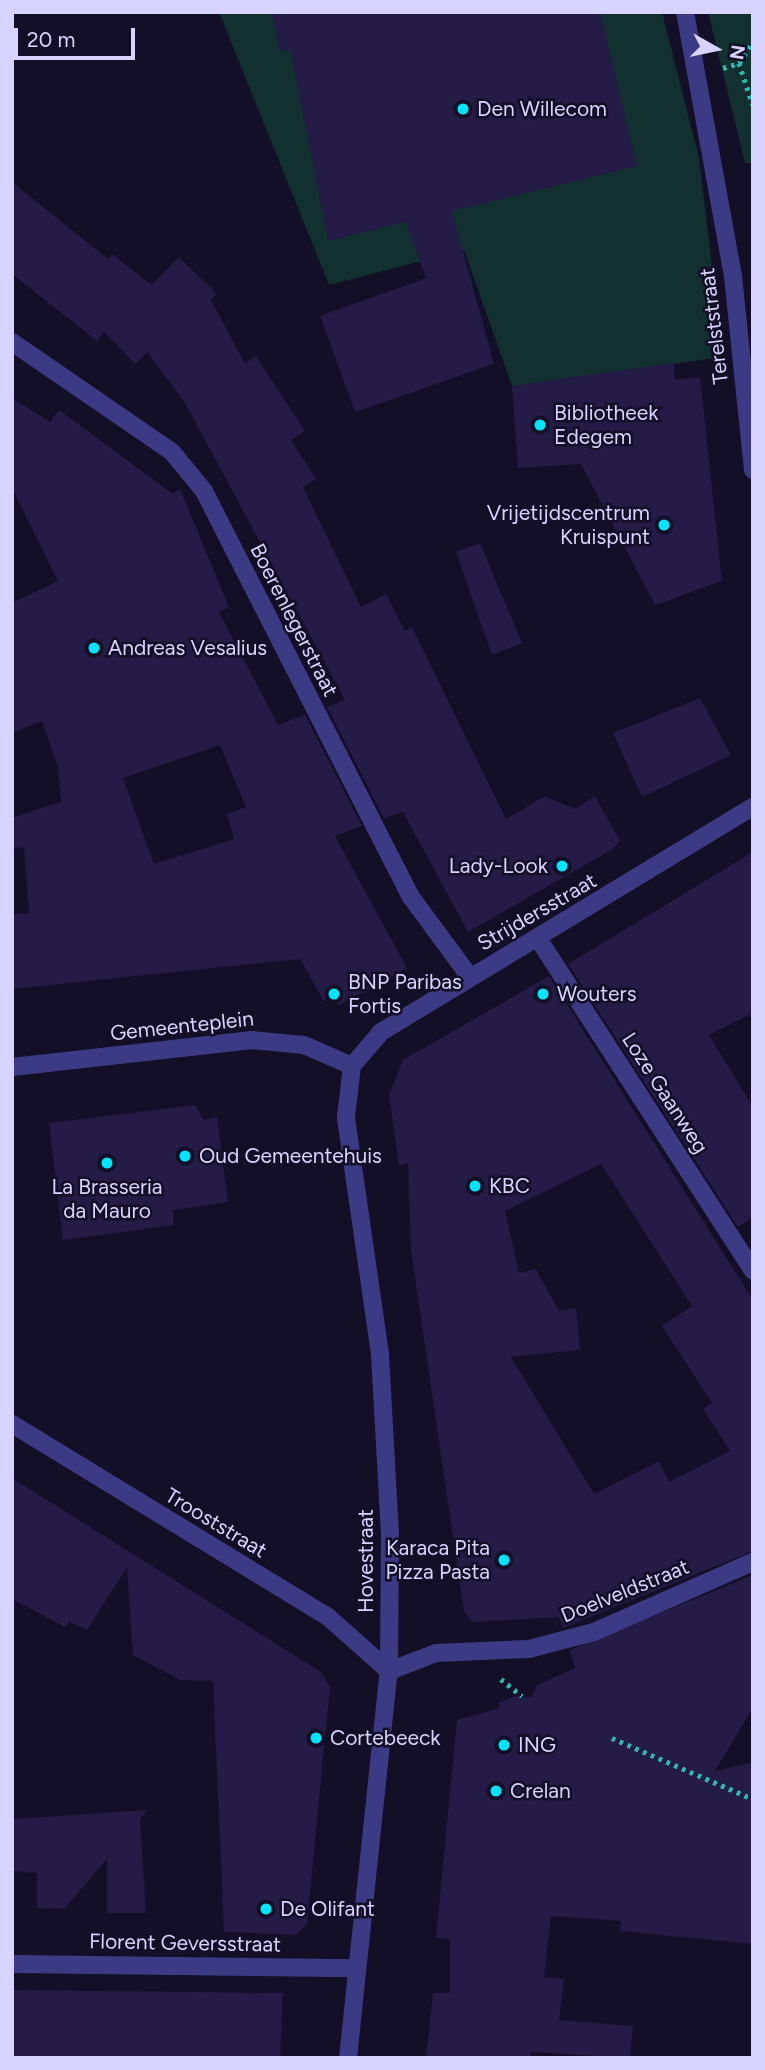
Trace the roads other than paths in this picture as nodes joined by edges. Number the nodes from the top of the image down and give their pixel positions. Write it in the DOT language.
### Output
graph roads {
  1 [pos="685,12"];
  2 [pos="12,342"];
  3 [pos="753,470"];
  4 [pos="753,807"];
  5 [pos="539,940"];
  6 [pos="470,977"];
  7 [pos="352,1066"];
  8 [pos="12,1067"];
  9 [pos="753,1271"];
  10 [pos="12,1424"];
  11 [pos="753,1562"];
  12 [pos="389,1671"];
  13 [pos="12,1964"];
  14 [pos="357,1968"];
  15 [pos="348,2058"];
  1 -- 3 [label="street, Terelststraat"];
  2 -- 6 [label="street, Boerenlegerstraat"];
  4 -- 5 [label="street, Strijdersstraat"];
  5 -- 6 [label="street, Strijdersstraat"];
  5 -- 9 [label="street, Loze Gaanweg"];
  6 -- 7 [label="street, Strijdersstraat"];
  7 -- 8 [label="street, Gemeenteplein"];
  7 -- 12 [label="street, Hovestraat"];
  10 -- 12 [label="street, Trooststraat"];
  11 -- 12 [label="street, Doelveldstraat"];
  12 -- 14 [label="street, Hovestraat"];
  13 -- 14 [label="street, Florent Geversstraat"];
  14 -- 15 [label="street, Hovestraat"];
}
